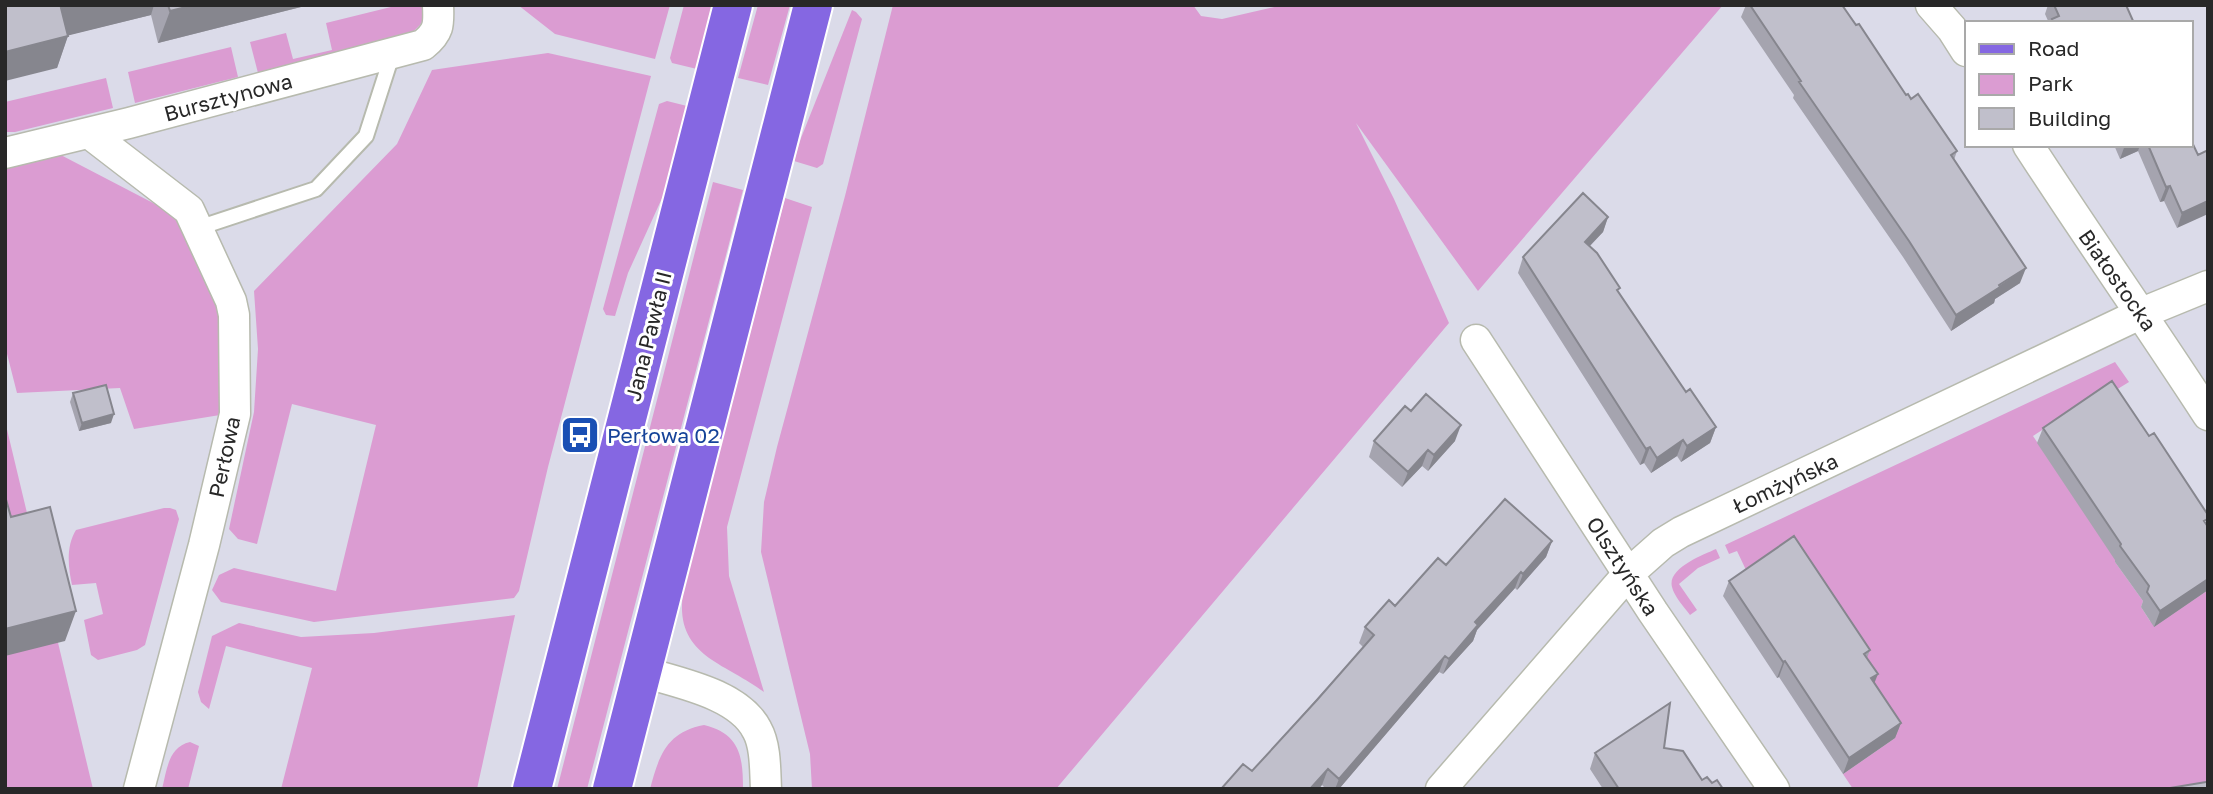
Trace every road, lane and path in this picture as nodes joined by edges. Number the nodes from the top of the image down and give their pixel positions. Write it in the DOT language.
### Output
graph roads {
  1 [pos="733,5"];
  2 [pos="813,5"];
  3 [pos="1931,5"];
  4 [pos="438,14"];
  5 [pos="1965,49"];
  6 [pos="393,52"];
  7 [pos="89,133"];
  8 [pos="2029,147"];
  9 [pos="5,153"];
  10 [pos="198,228"];
  11 [pos="2208,286"];
  12 [pos="2141,313"];
  13 [pos="1476,340"];
  14 [pos="2208,415"];
  15 [pos="1628,574"];
  16 [pos="643,672"];
  17 [pos="139,789"];
  18 [pos="532,789"];
  19 [pos="612,789"];
  20 [pos="766,789"];
  21 [pos="1441,789"];
  22 [pos="1774,789"];
  1 -- 18 [label="main road, Jana Pawła II"];
  2 -- 16 [label="main road"];
  3 -- 5 [label="street"];
  4 -- 6 [label="street, Bursztynowa"];
  6 -- 7 [label="street, Bursztynowa"];
  6 -- 10 [label="lane"];
  7 -- 9 [label="street, Bursztynowa"];
  7 -- 10 [label="street, Perłowa"];
  8 -- 12 [label="street, Białostocka"];
  10 -- 17 [label="street, Perłowa"];
  11 -- 12 [label="street, Łomżyńska"];
  12 -- 14 [label="street, Białostocka"];
  12 -- 15 [label="street, Łomżyńska"];
  13 -- 15 [label="street, Olsztyńska"];
  15 -- 21 [label="street, Łomżyńska"];
  15 -- 22 [label="street, Olsztyńska"];
  16 -- 19 [label="main road"];
  16 -- 20 [label="street"];
}
